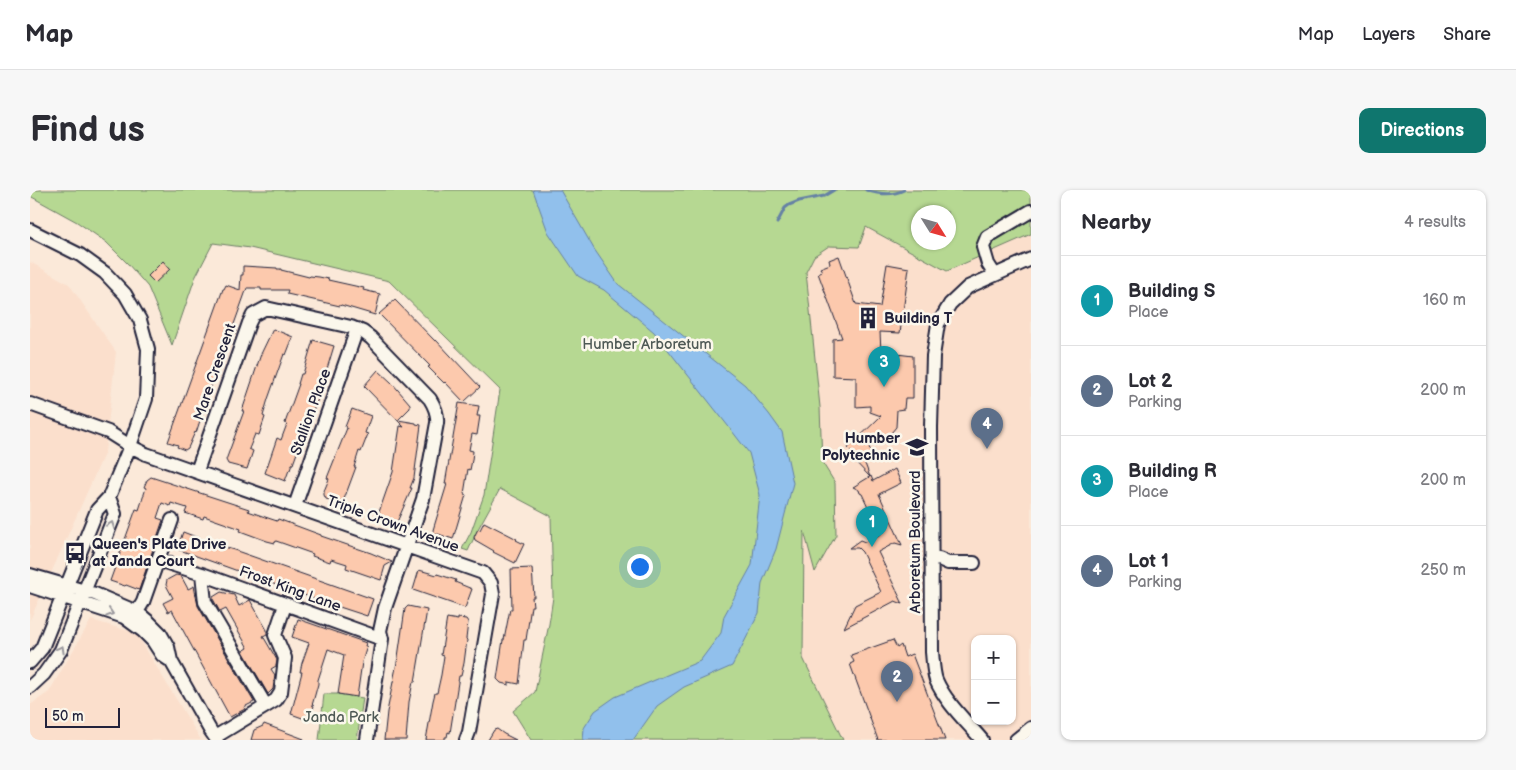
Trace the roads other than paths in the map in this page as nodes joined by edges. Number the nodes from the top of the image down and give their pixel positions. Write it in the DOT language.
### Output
graph roads {
  1 [pos="1031,211"];
  2 [pos="30,230"];
  3 [pos="1031,259"];
  4 [pos="995,274"];
  5 [pos="357,329"];
  6 [pos="30,404"];
  7 [pos="130,446"];
  8 [pos="197,471"];
  9 [pos="109,497"];
  10 [pos="295,506"];
  11 [pos="172,520"];
  12 [pos="407,546"];
  13 [pos="158,560"];
  14 [pos="935,560"];
  15 [pos="968,563"];
  16 [pos="202,574"];
  17 [pos="30,575"];
  18 [pos="30,586"];
  19 [pos="65,592"];
  20 [pos="83,597"];
  21 [pos="285,605"];
  22 [pos="137,612"];
  23 [pos="382,639"];
  24 [pos="171,661"];
  25 [pos="30,662"];
  26 [pos="30,687"];
  27 [pos="266,706"];
  28 [pos="1031,728"];
  29 [pos="216,738"];
  30 [pos="367,740"];
  31 [pos="466,740"];
  32 [pos="982,740"];
  33 [pos="1016,740"];
  1 -- 4 [label="street"];
  2 -- 7 [label="street"];
  3 -- 4 [label="street, Arboretum Boulevard"];
  4 -- 14 [label="street, Arboretum Boulevard"];
  5 -- 8 [label="street, Mare Crescent"];
  5 -- 10 [label="street, Stallion Place"];
  5 -- 12 [label="street, Mare Crescent"];
  6 -- 7 [label="street, Triple Crown Avenue"];
  7 -- 8 [label="street, Triple Crown Avenue"];
  7 -- 9 [label="street"];
  8 -- 10 [label="street, Triple Crown Avenue"];
  9 -- 19 [label="street"];
  20 -- 9 [label="street, one-way"];
  10 -- 12 [label="street, Triple Crown Avenue"];
  11 -- 13 [label="street"];
  12 -- 23 [label="street, Mare Crescent"];
  12 -- 31 [label="street, Triple Crown Avenue"];
  13 -- 16 [label="street, Frost King Lane"];
  13 -- 22 [label="street"];
  14 -- 15 [label="street"];
  14 -- 32 [label="street, Arboretum Boulevard"];
  16 -- 21 [label="street, Frost King Lane"];
  16 -- 27 [label="street"];
  17 -- 19 [label="street"];
  18 -- 19 [label="street"];
  19 -- 20 [label="street"];
  19 -- 25 [label="street"];
  20 -- 22 [label="street"];
  20 -- 24 [label="street, one-way"];
  26 -- 20 [label="street, one-way"];
  21 -- 23 [label="street, Frost King Lane"];
  21 -- 27 [label="street"];
  22 -- 24 [label="street"];
  23 -- 30 [label="street, Mare Crescent"];
  24 -- 29 [label="street"];
  27 -- 29 [label="street"];
  28 -- 33 [label="street"];
}
